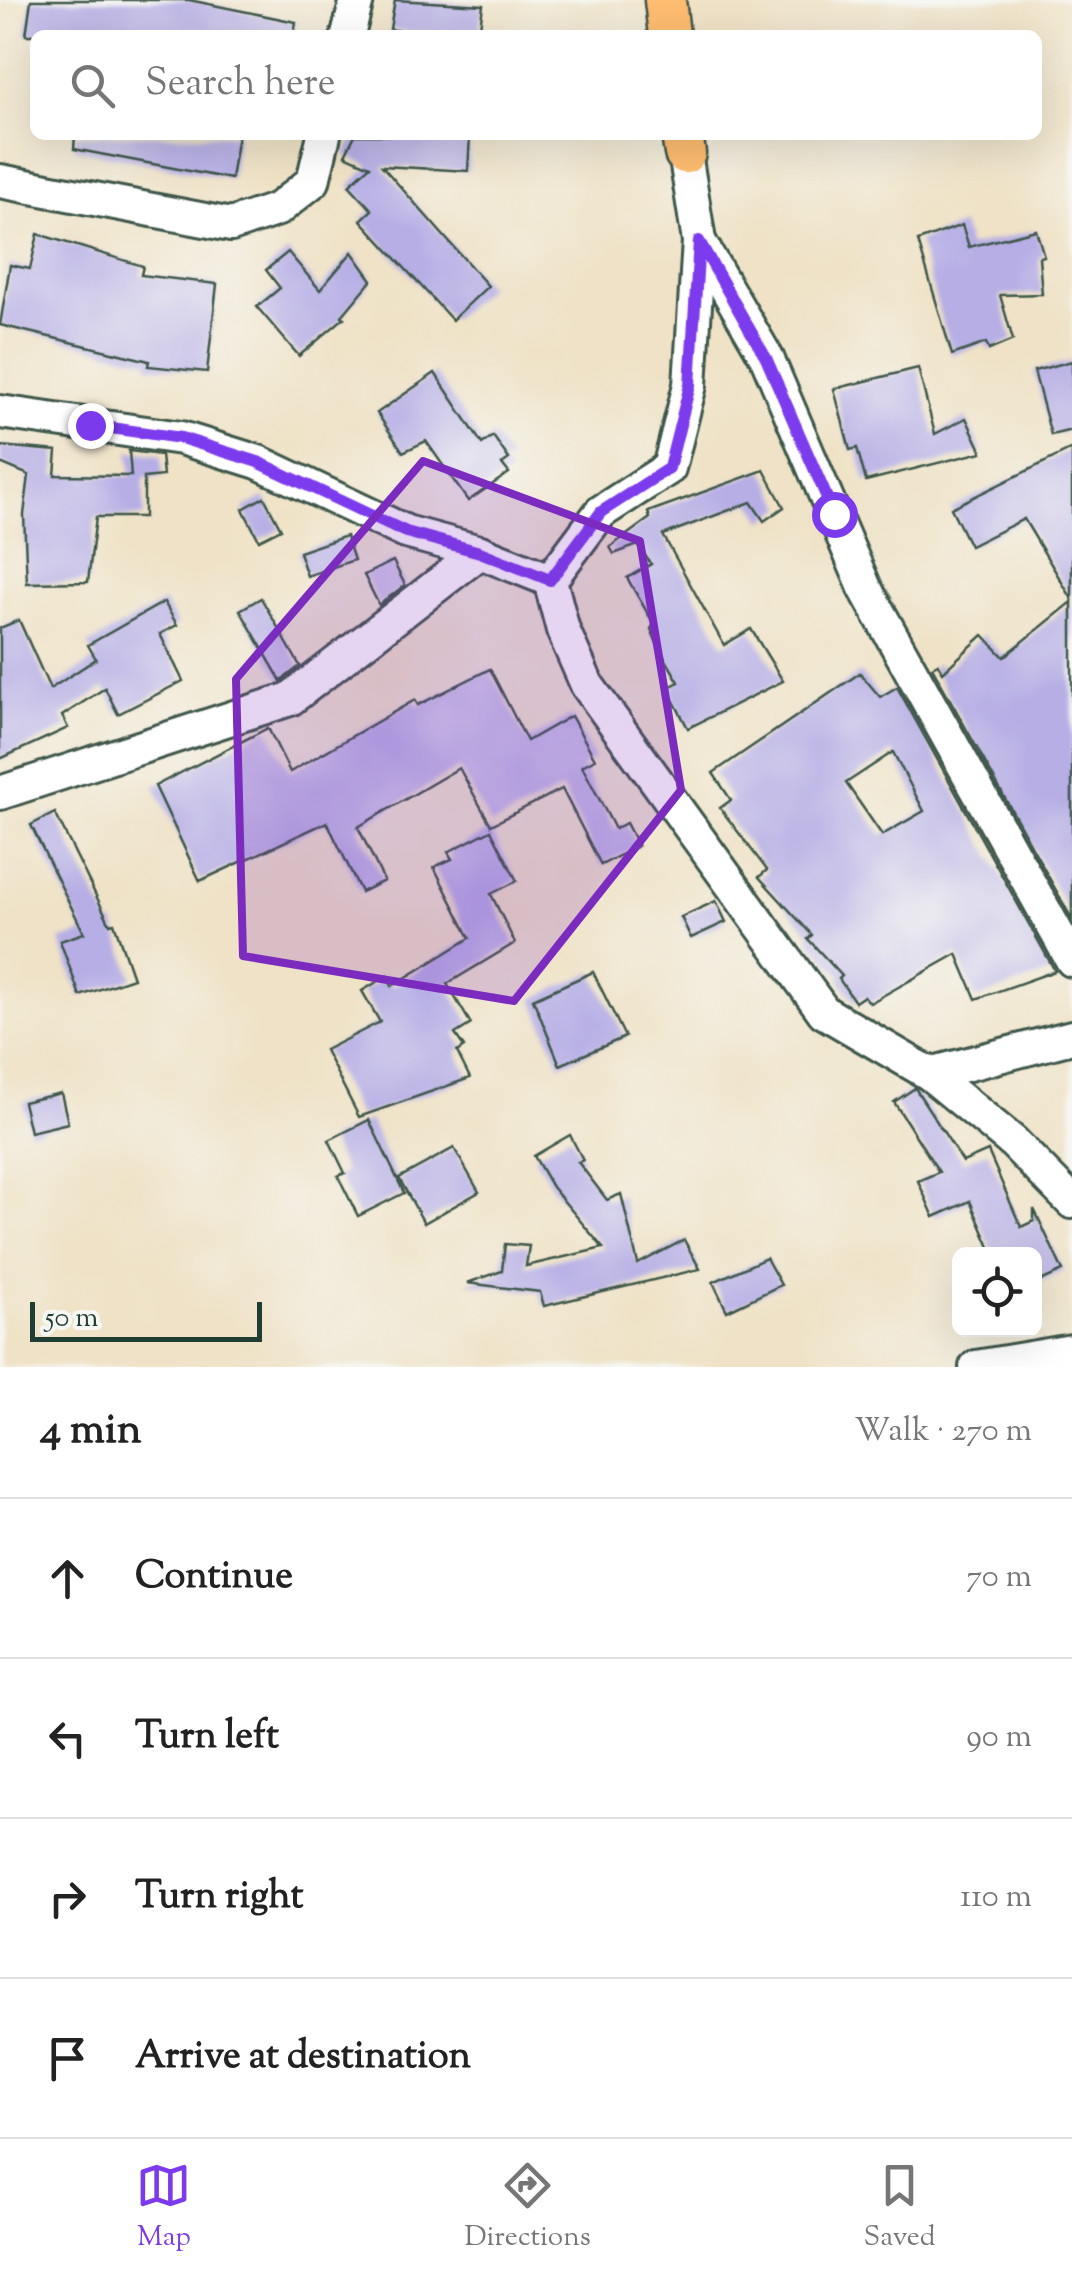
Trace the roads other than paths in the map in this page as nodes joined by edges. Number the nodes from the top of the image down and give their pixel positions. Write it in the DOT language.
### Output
graph roads {
  1 [pos="357,0"];
  2 [pos="665,0"];
  3 [pos="349,30"];
  4 [pos="669,30"];
  5 [pos="323,140"];
  6 [pos="684,144"];
  7 [pos="0,181"];
  8 [pos="699,241"];
  9 [pos="0,412"];
  10 [pos="480,552"];
  11 [pos="550,580"];
  12 [pos="0,793"];
  13 [pos="1072,960"];
  14 [pos="1072,1037"];
  15 [pos="930,1074"];
  16 [pos="1072,1202"];
  17 [pos="1071,1356"];
  18 [pos="976,1367"];
  1 -- 3 [label="street"];
  2 -- 4 [label="main road"];
  5 -- 7 [label="street"];
  6 -- 8 [label="street"];
  8 -- 11 [label="street"];
  8 -- 13 [label="street"];
  9 -- 10 [label="street"];
  10 -- 11 [label="street"];
  10 -- 12 [label="street"];
  11 -- 15 [label="street"];
  14 -- 15 [label="street"];
  15 -- 16 [label="street"];
  17 -- 18 [label="street"];
}
